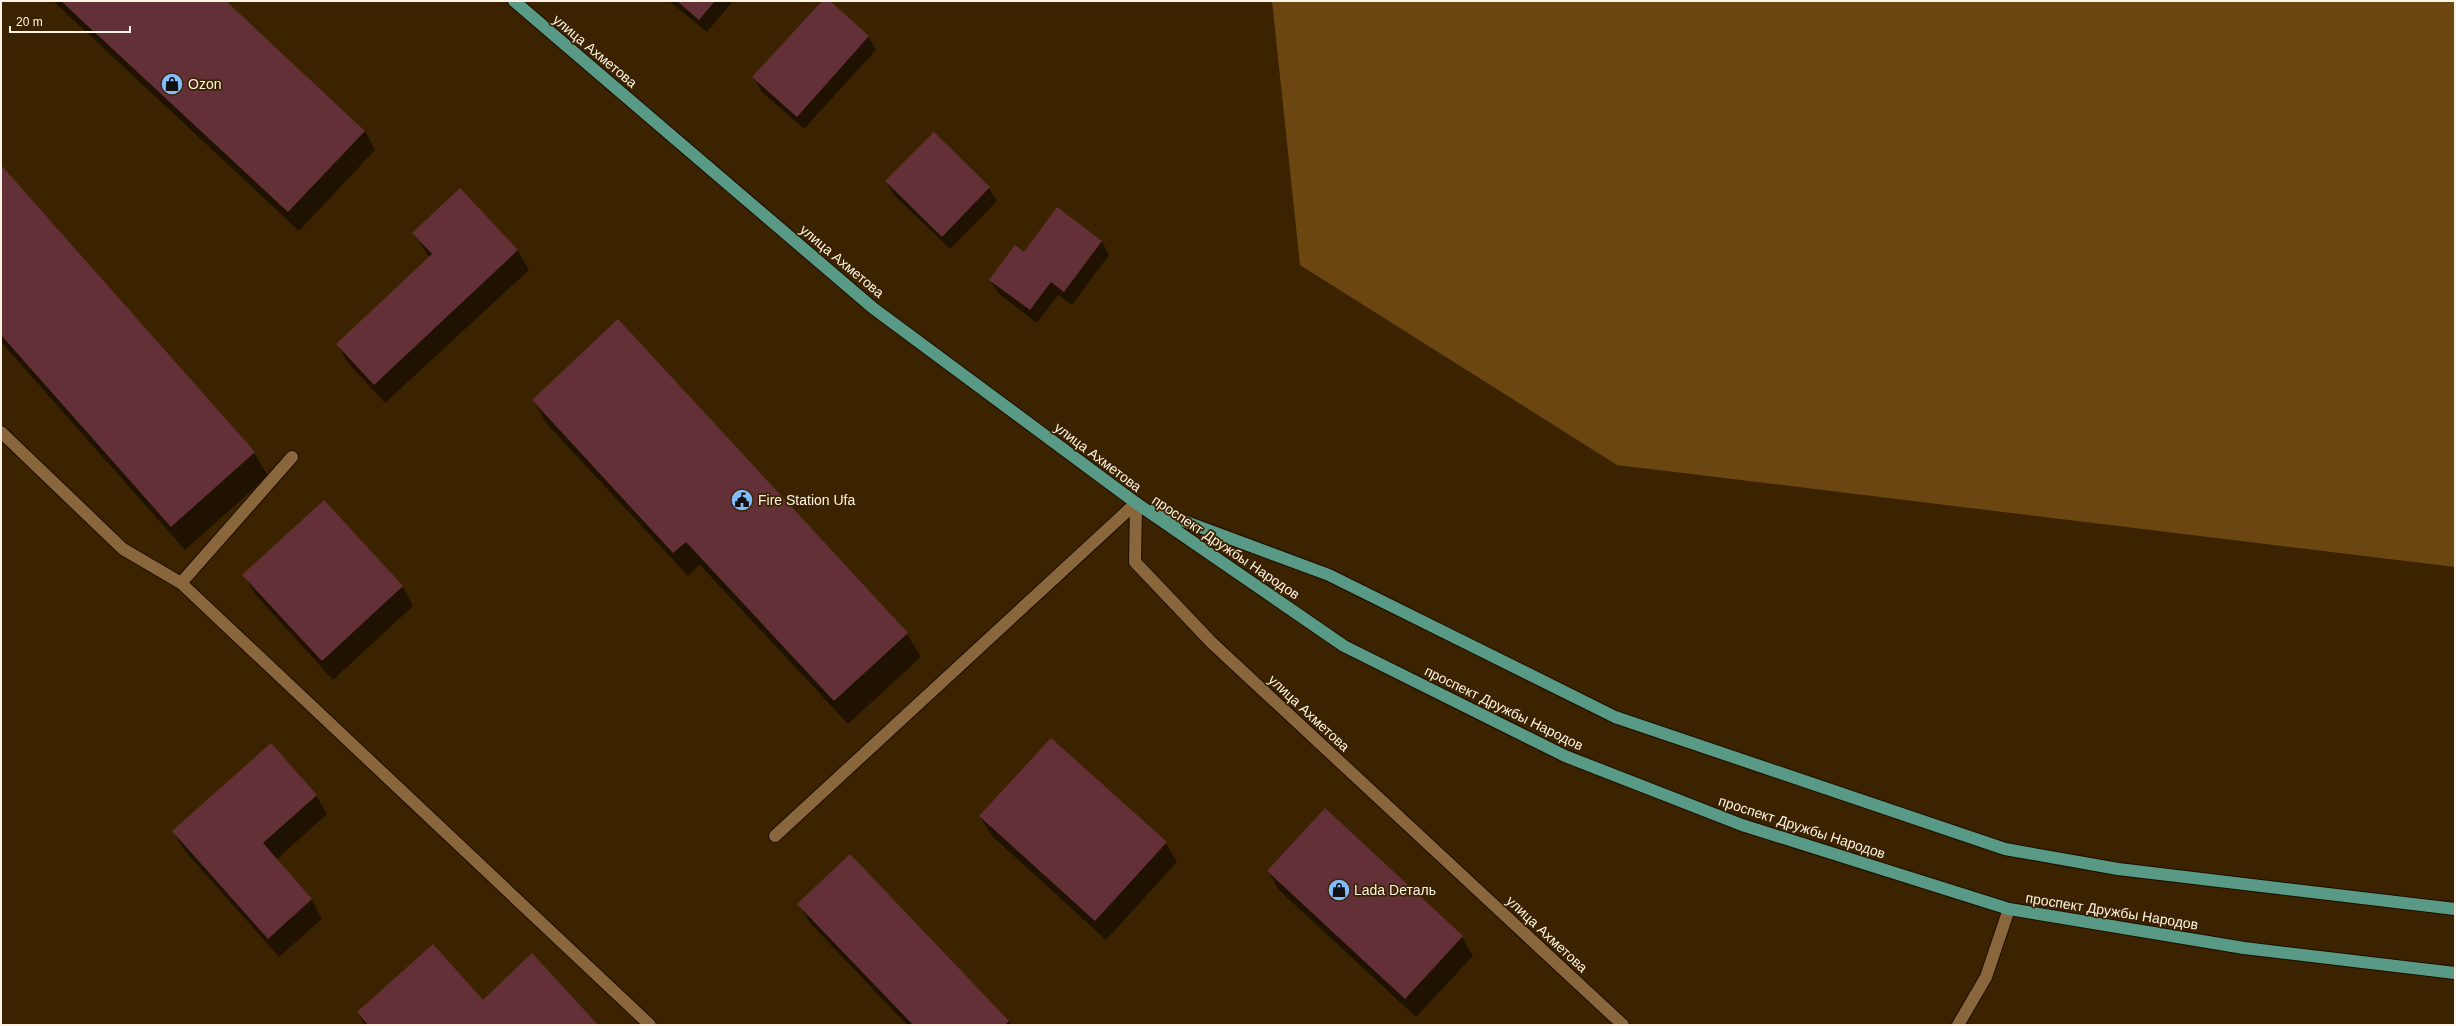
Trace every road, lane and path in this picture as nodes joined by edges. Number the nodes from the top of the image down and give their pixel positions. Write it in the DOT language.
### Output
graph roads {
  1 [pos="514,1"];
  2 [pos="1,432"];
  3 [pos="292,457"];
  4 [pos="1136,503"];
  5 [pos="181,583"];
  6 [pos="775,836"];
  7 [pos="2455,908"];
  8 [pos="2009,909"];
  9 [pos="2455,973"];
  10 [pos="650,1025"];
  11 [pos="1623,1025"];
  12 [pos="1958,1025"];
  1 -- 4 [label="main road, улица Ахметова"];
  2 -- 5 [label="street"];
  3 -- 5 [label="street"];
  4 -- 6 [label="street"];
  4 -- 7 [label="main road, проспект Дружбы Народов"];
  4 -- 8 [label="main road, проспект Дружбы Народов"];
  4 -- 11 [label="street, улица Ахметова"];
  5 -- 10 [label="street"];
  8 -- 9 [label="main road, проспект Дружбы Народов"];
  8 -- 12 [label="street"];
}
